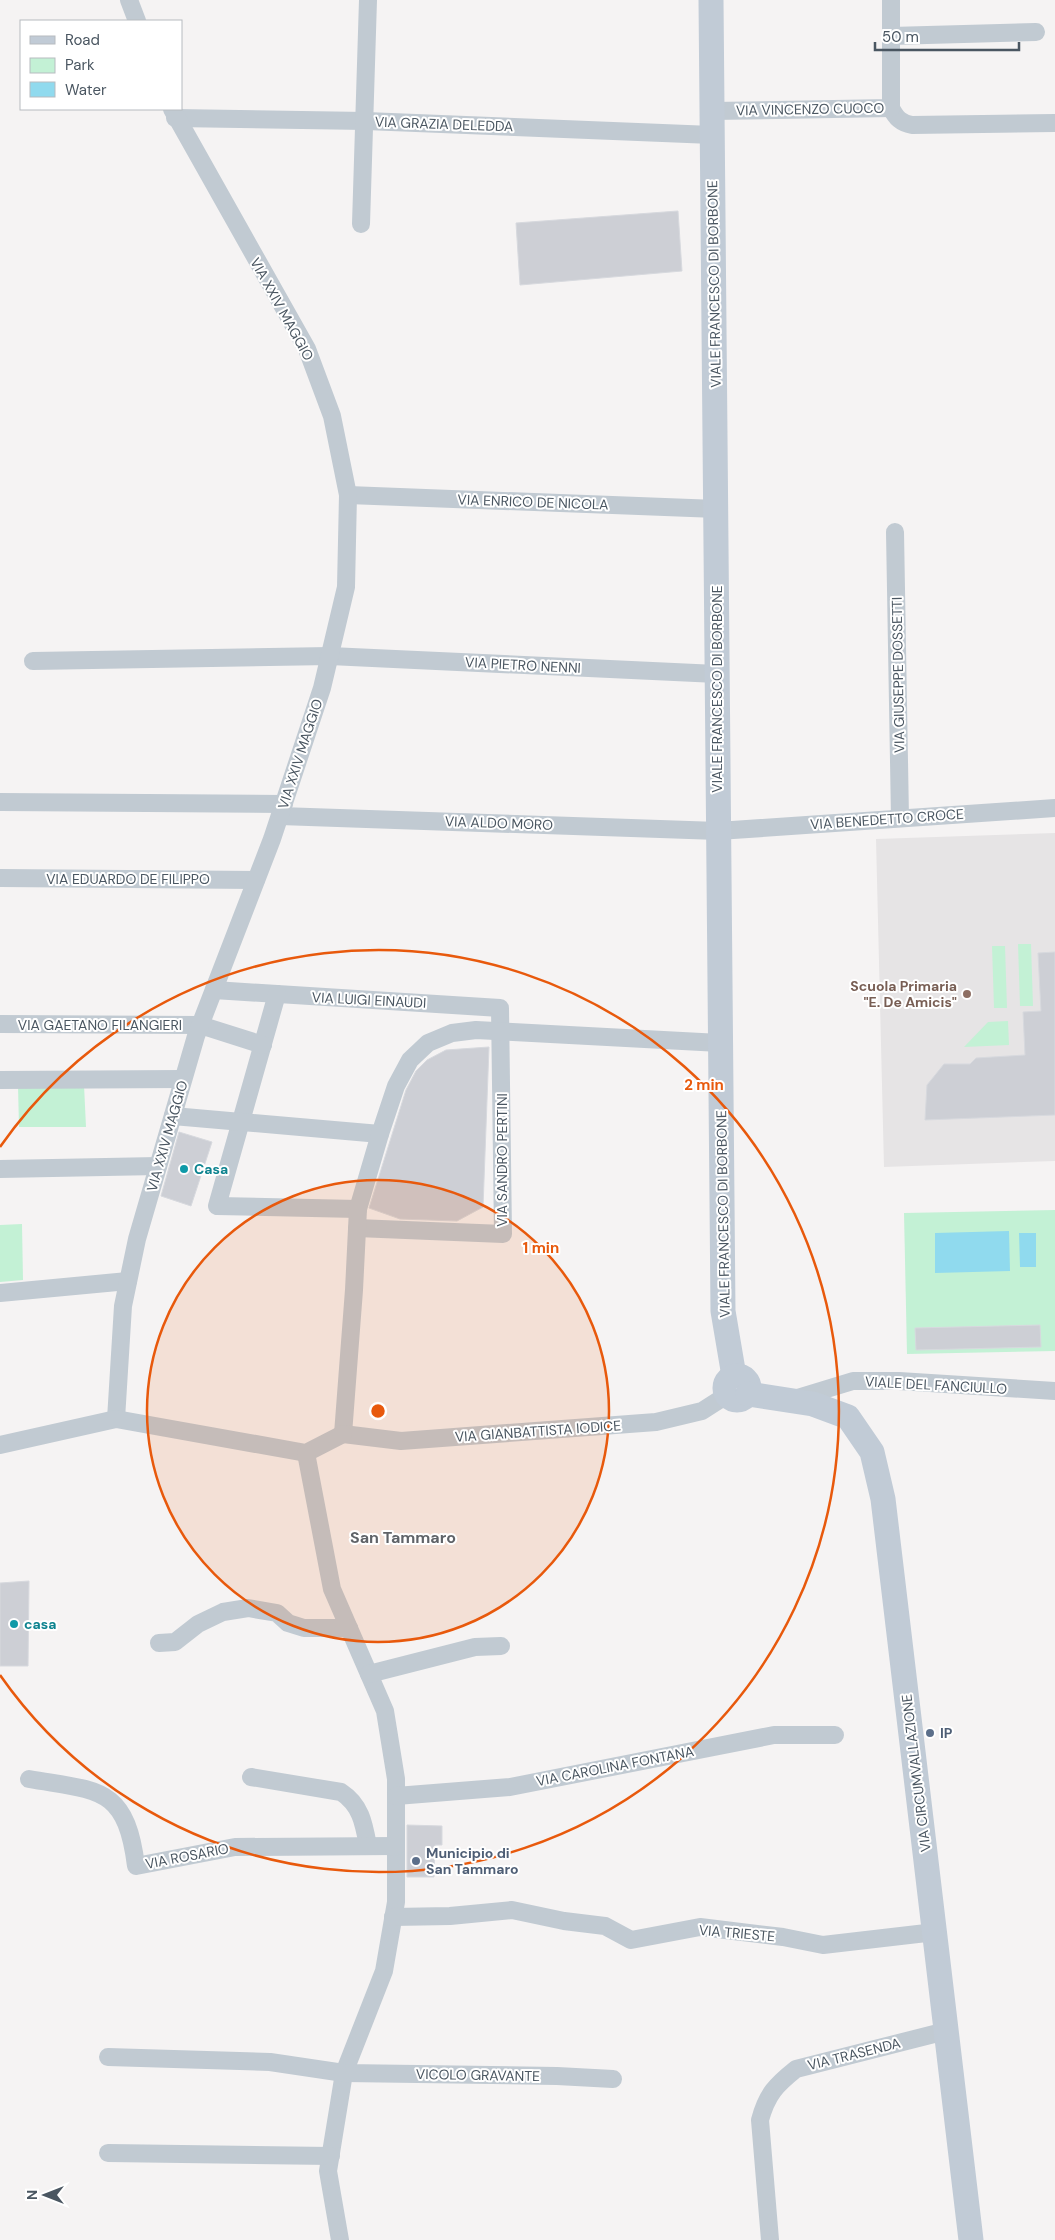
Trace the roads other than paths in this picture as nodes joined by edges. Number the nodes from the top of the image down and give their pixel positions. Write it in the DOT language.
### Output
graph roads {
  1 [pos="128,0"];
  2 [pos="368,0"];
  3 [pos="710,0"];
  4 [pos="891,0"];
  5 [pos="137,20"];
  6 [pos="1036,32"];
  7 [pos="891,36"];
  8 [pos="890,108"];
  9 [pos="712,110"];
  10 [pos="174,113"];
  11 [pos="366,121"];
  12 [pos="1055,123"];
  13 [pos="712,135"];
  14 [pos="361,224"];
  15 [pos="348,495"];
  16 [pos="717,509"];
  17 [pos="895,532"];
  18 [pos="330,656"];
  19 [pos="33,661"];
  20 [pos="717,674"];
  21 [pos="0,802"];
  22 [pos="1055,808"];
  23 [pos="282,810"];
  24 [pos="900,818"];
  25 [pos="718,831"];
  26 [pos="0,878"];
  27 [pos="256,880"];
  28 [pos="214,990"];
  29 [pos="277,994"];
  30 [pos="0,1024"];
  31 [pos="200,1025"];
  32 [pos="501,1031"];
  33 [pos="720,1043"];
  34 [pos="262,1045"];
  35 [pos="183,1079"];
  36 [pos="0,1080"];
  37 [pos="173,1116"];
  38 [pos="241,1122"];
  39 [pos="380,1134"];
  40 [pos="158,1166"];
  41 [pos="0,1169"];
  42 [pos="358,1209"];
  43 [pos="357,1228"];
  44 [pos="128,1281"];
  45 [pos="0,1293"];
  46 [pos="736,1389"];
  47 [pos="1055,1391"];
  48 [pos="790,1400"];
  49 [pos="116,1419"];
  50 [pos="342,1434"];
  51 [pos="0,1445"];
  52 [pos="306,1453"];
  53 [pos="349,1628"];
  54 [pos="159,1643"];
  55 [pos="501,1646"];
  56 [pos="369,1674"];
  57 [pos="834,1735"];
  58 [pos="251,1777"];
  59 [pos="29,1779"];
  60 [pos="396,1796"];
  61 [pos="368,1846"];
  62 [pos="396,1846"];
  63 [pos="393,1917"];
  64 [pos="935,1932"];
  65 [pos="946,2031"];
  66 [pos="108,2057"];
  67 [pos="344,2073"];
  68 [pos="613,2079"];
  69 [pos="108,2153"];
  70 [pos="331,2156"];
  71 [pos="340,2240"];
  72 [pos="770,2240"];
  73 [pos="971,2240"];
  1 -- 5 [label="street"];
  2 -- 11 [label="street"];
  3 -- 9 [label="street, VIALE FRANCESCO DI BORBONE"];
  4 -- 7 [label="street, VIA VINCENZO CUOCO"];
  6 -- 7 [label="street"];
  7 -- 8 [label="street, VIA VINCENZO CUOCO"];
  8 -- 9 [label="street, VIA VINCENZO CUOCO"];
  8 -- 12 [label="street"];
  9 -- 13 [label="street, VIALE FRANCESCO DI BORBONE"];
  10 -- 11 [label="street, VIA GRAZIA DELEDDA"];
  10 -- 15 [label="street, VIA XXIV MAGGIO"];
  11 -- 13 [label="street, VIA GRAZIA DELEDDA"];
  11 -- 14 [label="street"];
  13 -- 16 [label="street, VIALE FRANCESCO DI BORBONE"];
  15 -- 16 [label="street, VIA ENRICO DE NICOLA"];
  15 -- 18 [label="street, VIA XXIV MAGGIO"];
  16 -- 20 [label="street, VIALE FRANCESCO DI BORBONE"];
  17 -- 24 [label="street, VIA GIUSEPPE DOSSETTI"];
  18 -- 19 [label="street, VIA PIETRO NENNI"];
  18 -- 20 [label="street, VIA PIETRO NENNI"];
  18 -- 23 [label="street, VIA XXIV MAGGIO"];
  20 -- 25 [label="street, VIALE FRANCESCO DI BORBONE"];
  21 -- 23 [label="street, VIA ALDO MORO"];
  22 -- 24 [label="street, VIA BENEDETTO CROCE"];
  23 -- 25 [label="street, VIA ALDO MORO"];
  23 -- 27 [label="street, VIA XXIV MAGGIO"];
  24 -- 25 [label="street, VIA BENEDETTO CROCE"];
  25 -- 33 [label="street, VIALE FRANCESCO DI BORBONE"];
  26 -- 27 [label="street, VIA EDUARDO DE FILIPPO"];
  27 -- 28 [label="street, VIA XXIV MAGGIO"];
  28 -- 29 [label="street, VIA LUIGI EINAUDI"];
  28 -- 31 [label="street, VIA XXIV MAGGIO"];
  29 -- 32 [label="street, VIA LUIGI EINAUDI"];
  29 -- 34 [label="street"];
  30 -- 31 [label="street, VIA GAETANO FILANGIERI"];
  31 -- 34 [label="street, VIA GAETANO FILANGIERI"];
  31 -- 35 [label="street, VIA XXIV MAGGIO"];
  32 -- 33 [label="street"];
  32 -- 39 [label="street"];
  32 -- 43 [label="street, VIA SANDRO PERTINI"];
  33 -- 46 [label="street, VIALE FRANCESCO DI BORBONE"];
  34 -- 38 [label="street"];
  35 -- 36 [label="street"];
  35 -- 37 [label="street, VIA XXIV MAGGIO"];
  37 -- 38 [label="street"];
  37 -- 40 [label="street, VIA XXIV MAGGIO"];
  38 -- 39 [label="street"];
  38 -- 42 [label="street"];
  39 -- 42 [label="street"];
  40 -- 41 [label="street"];
  40 -- 44 [label="street, VIA XXIV MAGGIO"];
  42 -- 43 [label="street"];
  43 -- 50 [label="street"];
  44 -- 45 [label="street"];
  44 -- 49 [label="street, VIA XXIV MAGGIO"];
  46 -- 48 [label="street, VIA CIRCUMVALLAZIONE"];
  46 -- 50 [label="street, VIA GIANBATTISTA IODICE"];
  47 -- 48 [label="street, VIALE DEL FANCIULLO"];
  48 -- 64 [label="street, VIA CIRCUMVALLAZIONE"];
  49 -- 51 [label="street"];
  49 -- 52 [label="street"];
  50 -- 52 [label="street"];
  52 -- 53 [label="street"];
  53 -- 54 [label="street"];
  53 -- 56 [label="street"];
  55 -- 56 [label="street"];
  56 -- 60 [label="street"];
  57 -- 60 [label="street, VIA CAROLINA FONTANA"];
  58 -- 61 [label="street"];
  59 -- 61 [label="street, VIA ROSARIO"];
  60 -- 62 [label="street"];
  61 -- 62 [label="street, VIA ROSARIO"];
  62 -- 63 [label="street"];
  63 -- 64 [label="street, VIA TRIESTE"];
  63 -- 67 [label="street"];
  64 -- 65 [label="street, VIA CIRCUMVALLAZIONE"];
  65 -- 72 [label="street, VIA TRASENDA"];
  65 -- 73 [label="street, VIA CIRCUMVALLAZIONE"];
  66 -- 67 [label="street, VICOLO GRAVANTE"];
  67 -- 68 [label="street, VICOLO GRAVANTE"];
  67 -- 70 [label="street"];
  69 -- 70 [label="street"];
  70 -- 71 [label="street"];
}
